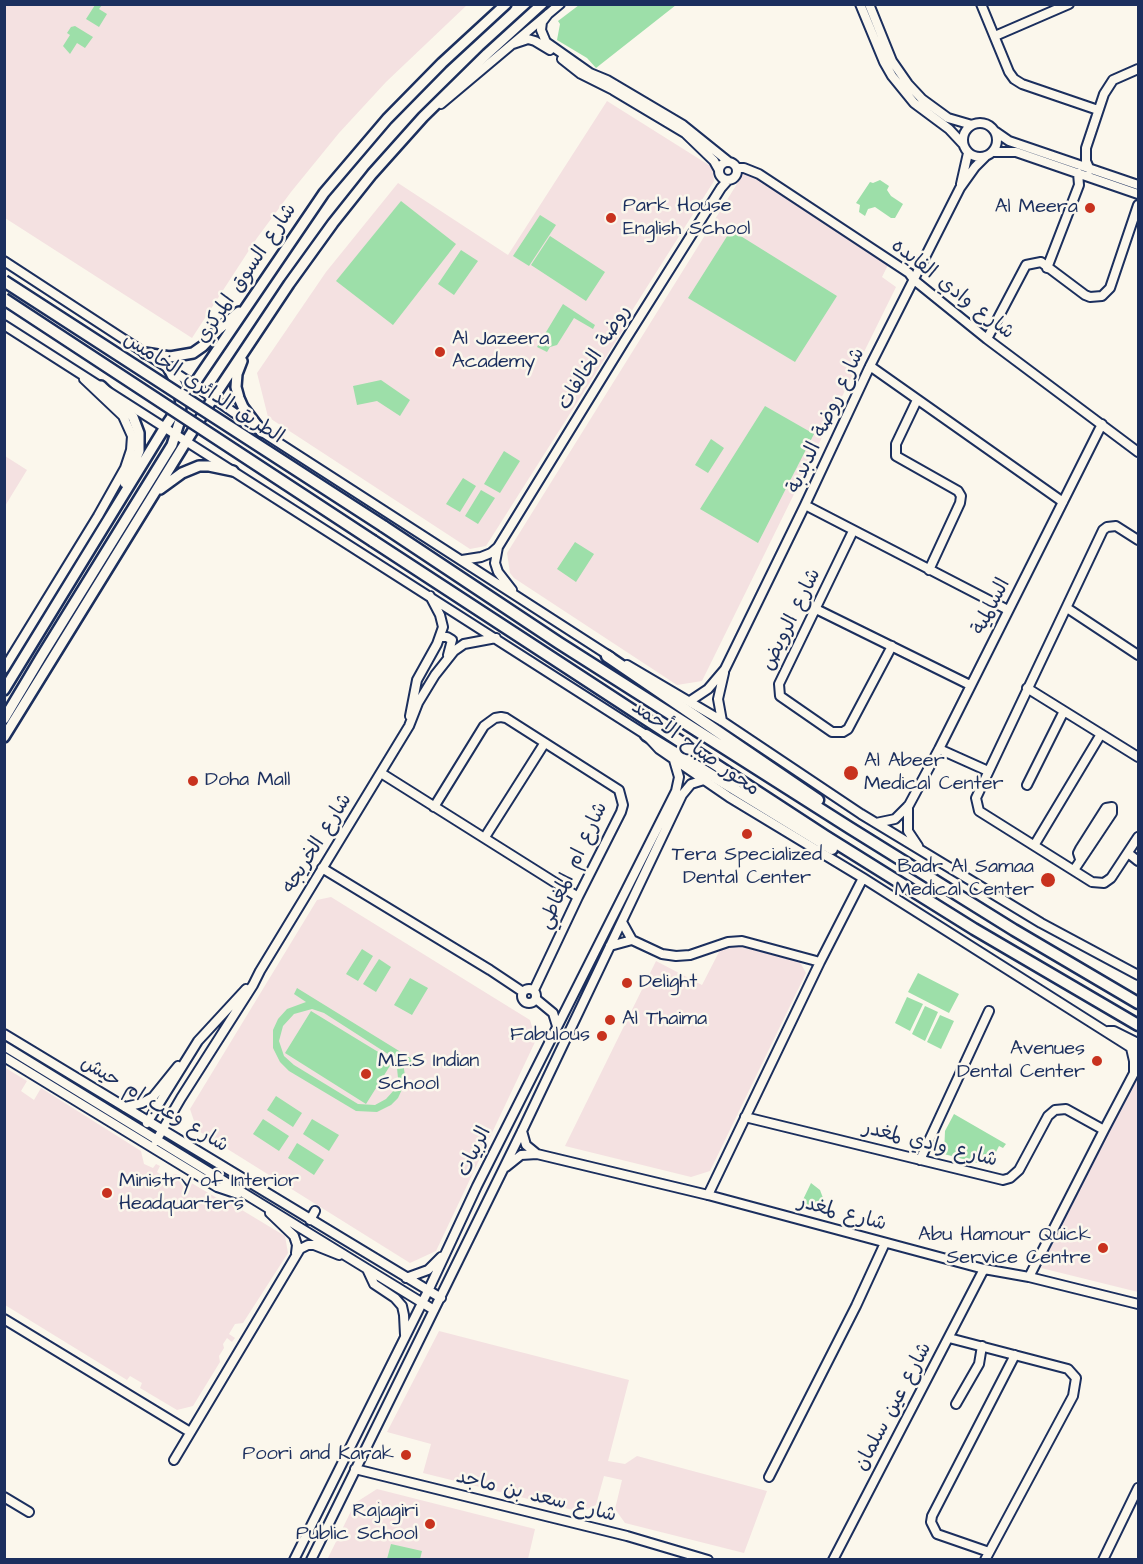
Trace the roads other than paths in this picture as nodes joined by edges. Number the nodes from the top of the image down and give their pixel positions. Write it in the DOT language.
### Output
graph roads {
  1 [pos="506,4"];
  2 [pos="542,4"];
  3 [pos="561,4"];
  4 [pos="860,4"];
  5 [pos="869,4"];
  6 [pos="878,4"];
  7 [pos="981,4"];
  8 [pos="1069,4"];
  9 [pos="548,14"];
  10 [pos="873,15"];
  11 [pos="994,36"];
  12 [pos="513,44"];
  13 [pos="1138,69"];
  14 [pos="1098,110"];
  15 [pos="423,117"];
  16 [pos="972,125"];
  17 [pos="996,132"];
  18 [pos="963,144"];
  19 [pos="1086,148"];
  20 [pos="993,152"];
  21 [pos="968,153"];
  22 [pos="985,157"];
  23 [pos="729,162"];
  24 [pos="1068,162"];
  25 [pos="737,168"];
  26 [pos="1090,170"];
  27 [pos="1078,173"];
  28 [pos="723,176"];
  29 [pos="1138,185"];
  30 [pos="960,188"];
  31 [pos="1138,194"];
  32 [pos="1138,205"];
  33 [pos="4,261"];
  34 [pos="1047,268"];
  35 [pos="914,280"];
  36 [pos="4,281"];
  37 [pos="4,299"];
  38 [pos="248,305"];
  39 [pos="4,325"];
  40 [pos="987,339"];
  41 [pos="247,347"];
  42 [pos="145,353"];
  43 [pos="870,366"];
  44 [pos="72,368"];
  45 [pos="170,369"];
  46 [pos="194,385"];
  47 [pos="101,386"];
  48 [pos="213,398"];
  49 [pos="918,400"];
  50 [pos="181,403"];
  51 [pos="1101,424"];
  52 [pos="165,427"];
  53 [pos="262,432"];
  54 [pos="176,435"];
  55 [pos="186,441"];
  56 [pos="1138,452"];
  57 [pos="233,471"];
  58 [pos="156,493"];
  59 [pos="1063,502"];
  60 [pos="805,505"];
  61 [pos="115,507"];
  62 [pos="383,526"];
  63 [pos="853,531"];
  64 [pos="1138,540"];
  65 [pos="373,541"];
  66 [pos="498,547"];
  67 [pos="462,560"];
  68 [pos="929,570"];
  69 [pos="430,596"];
  70 [pos="517,596"];
  71 [pos="1067,608"];
  72 [pos="816,609"];
  73 [pos="1008,610"];
  74 [pos="440,637"];
  75 [pos="496,638"];
  76 [pos="892,646"];
  77 [pos="1138,655"];
  78 [pos="608,656"];
  79 [pos="447,660"];
  80 [pos="4,669"];
  81 [pos="724,669"];
  82 [pos="970,685"];
  83 [pos="1027,688"];
  84 [pos="4,690"];
  85 [pos="690,701"];
  86 [pos="1064,711"];
  87 [pos="4,719"];
  88 [pos="722,721"];
  89 [pos="404,734"];
  90 [pos="1101,734"];
  91 [pos="646,735"];
  92 [pos="4,737"];
  93 [pos="544,744"];
  94 [pos="939,748"];
  95 [pos="1138,757"];
  96 [pos="674,760"];
  97 [pos="988,771"];
  98 [pos="381,773"];
  99 [pos="704,780"];
  100 [pos="1027,785"];
  101 [pos="909,805"];
  102 [pos="434,807"];
  103 [pos="876,823"];
  104 [pos="850,828"];
  105 [pos="1095,831"];
  106 [pos="485,837"];
  107 [pos="1138,837"];
  108 [pos="1035,844"];
  109 [pos="922,851"];
  110 [pos="1128,853"];
  111 [pos="1138,861"];
  112 [pos="322,868"];
  113 [pos="1074,870"];
  114 [pos="882,872"];
  115 [pos="863,878"];
  116 [pos="578,897"];
  117 [pos="622,922"];
  118 [pos="632,940"];
  119 [pos="610,946"];
  120 [pos="820,962"];
  121 [pos="260,971"];
  122 [pos="1138,975"];
  123 [pos="534,990"];
  124 [pos="523,992"];
  125 [pos="536,999"];
  126 [pos="1138,1003"];
  127 [pos="989,1011"];
  128 [pos="1138,1025"];
  129 [pos="557,1026"];
  130 [pos="1103,1030"];
  131 [pos="4,1034"];
  132 [pos="1138,1043"];
  133 [pos="4,1046"];
  134 [pos="1131,1048"];
  135 [pos="1138,1052"];
  136 [pos="4,1057"];
  137 [pos="188,1057"];
  138 [pos="1136,1071"];
  139 [pos="59,1079"];
  140 [pos="43,1082"];
  141 [pos="125,1107"];
  142 [pos="745,1117"];
  143 [pos="148,1121"];
  144 [pos="163,1130"];
  145 [pos="1104,1130"];
  146 [pos="141,1131"];
  147 [pos="522,1131"];
  148 [pos="156,1141"];
  149 [pos="537,1154"];
  150 [pos="920,1160"];
  151 [pos="501,1171"];
  152 [pos="244,1195"];
  153 [pos="708,1195"];
  154 [pos="268,1209"];
  155 [pos="315,1211"];
  156 [pos="310,1220"];
  157 [pos="885,1243"];
  158 [pos="447,1251"];
  159 [pos="296,1254"];
  160 [pos="343,1255"];
  161 [pos="367,1269"];
  162 [pos="984,1269"];
  163 [pos="1029,1277"];
  164 [pos="406,1278"];
  165 [pos="428,1291"];
  166 [pos="441,1298"];
  167 [pos="422,1303"];
  168 [pos="1138,1304"];
  169 [pos="434,1310"];
  170 [pos="4,1319"];
  171 [pos="405,1336"];
  172 [pos="949,1338"];
  173 [pos="982,1346"];
  174 [pos="1015,1355"];
  175 [pos="956,1404"];
  176 [pos="190,1432"];
  177 [pos="174,1460"];
  178 [pos="355,1469"];
  179 [pos="769,1477"];
  180 [pos="1138,1488"];
  181 [pos="4,1497"];
  182 [pos="29,1512"];
  183 [pos="987,1556"];
  184 [pos="294,1560"];
  185 [pos="311,1560"];
  186 [pos="708,1560"];
  187 [pos="833,1560"];
  188 [pos="1103,1560"];
  1 -- 38 [label="main road, شارع السوق المركزي"];
  2 -- 15 [label="main road, شارع السوق المركزي"];
  3 -- 9 [label="street, شارع السوق المركزي"];
  4 -- 18 [label="street"];
  5 -- 10 [label="street"];
  6 -- 10 [label="street"];
  7 -- 11 [label="street"];
  8 -- 11 [label="street"];
  9 -- 12 [label="street, شارع السوق المركزي"];
  9 -- 23 [label="street"];
  10 -- 16 [label="street"];
  11 -- 14 [label="street"];
  12 -- 15 [label="street, شارع السوق المركزي"];
  12 -- 28 [label="street"];
  13 -- 14 [label="street"];
  14 -- 19 [label="street"];
  15 -- 41 [label="main road, شارع السوق المركزي"];
  16 -- 17 [label="street"];
  16 -- 18 [label="street"];
  17 -- 20 [label="street"];
  17 -- 24 [label="street"];
  18 -- 21 [label="street"];
  19 -- 24 [label="street"];
  19 -- 26 [label="street"];
  20 -- 22 [label="street"];
  20 -- 27 [label="street"];
  21 -- 22 [label="street"];
  21 -- 30 [label="street, شارع روضة الدبدبة"];
  22 -- 30 [label="street, شارع روضة الدبدبة"];
  23 -- 25 [label="street, شارع وادي الفايده"];
  23 -- 28 [label="street"];
  24 -- 26 [label="street"];
  25 -- 28 [label="street"];
  25 -- 35 [label="street, شارع وادي الفايده"];
  26 -- 29 [label="street"];
  27 -- 31 [label="street"];
  27 -- 34 [label="street"];
  28 -- 66 [label="street, روضة الخالفات"];
  30 -- 35 [label="street, شارع روضة الدبدبة"];
  32 -- 34 [label="street"];
  33 -- 42 [label="street, الطريق الدائري الخامس"];
  34 -- 40 [label="street"];
  35 -- 40 [label="street, شارع وادي الفايده"];
  35 -- 43 [label="street, شارع روضة الدبدبة"];
  36 -- 62 [label="highway, الطريق الدائري الخامس, bridge"];
  37 -- 65 [label="highway, الطريق الدائري الخامس, bridge"];
  38 -- 42 [label="main road"];
  38 -- 46 [label="main road, شارع السوق المركزي"];
  39 -- 44 [label="street"];
  40 -- 51 [label="street, شارع وادي الفايده"];
  41 -- 48 [label="main road, شارع السوق المركزي"];
  41 -- 53 [label="main road"];
  42 -- 45 [label="street, الطريق الدائري الخامس"];
  43 -- 49 [label="street"];
  43 -- 60 [label="street, شارع روضة الدبدبة"];
  44 -- 47 [label="street"];
  44 -- 80 [label="street"];
  45 -- 46 [label="street, الطريق الدائري الخامس"];
  45 -- 50 [label="main road"];
  46 -- 48 [label="street, الطريق الدائري الخامس"];
  46 -- 50 [label="main road, شارع السوق المركزي"];
  47 -- 52 [label="street"];
  47 -- 61 [label="main road"];
  48 -- 53 [label="street, الطريق الدائري الخامس"];
  48 -- 55 [label="main road, شارع السوق المركزي"];
  49 -- 59 [label="street"];
  49 -- 68 [label="street"];
  50 -- 52 [label="main road, شارع السوق المركزي"];
  50 -- 54 [label="main road"];
  51 -- 56 [label="street, شارع وادي الفايده"];
  51 -- 59 [label="street, السالمية"];
  52 -- 54 [label="street"];
  52 -- 61 [label="main road, شارع السوق المركزي"];
  53 -- 67 [label="street, محور صباح الأحمد"];
  54 -- 55 [label="street"];
  54 -- 87 [label="main road"];
  55 -- 57 [label="street"];
  55 -- 58 [label="main road, شارع السوق المركزي"];
  57 -- 58 [label="main road"];
  57 -- 69 [label="street, محور صباح الأحمد"];
  58 -- 92 [label="main road, شارع السوق المركزي"];
  59 -- 73 [label="street, السالمية"];
  60 -- 63 [label="street"];
  60 -- 81 [label="street, شارع روضة الدبدبة"];
  61 -- 84 [label="main road, شارع السوق المركزي"];
  62 -- 104 [label="highway, محور صباح الأحمد"];
  63 -- 68 [label="street"];
  63 -- 72 [label="street, شارع الرويض"];
  64 -- 71 [label="street"];
  65 -- 114 [label="highway, محور صباح الأحمد"];
  66 -- 67 [label="street"];
  66 -- 70 [label="street"];
  67 -- 70 [label="street, محور صباح الأحمد"];
  68 -- 73 [label="street"];
  69 -- 74 [label="street"];
  69 -- 75 [label="street, محور صباح الأحمد"];
  70 -- 78 [label="street, محور صباح الأحمد"];
  71 -- 77 [label="street"];
  71 -- 83 [label="street"];
  72 -- 76 [label="street"];
  72 -- 76 [label="street, شارع الرويض"];
  73 -- 82 [label="street, السالمية"];
  74 -- 79 [label="street"];
  74 -- 89 [label="street, شارع الخريجه"];
  75 -- 79 [label="street, شارع الخريجه"];
  75 -- 91 [label="street, محور صباح الأحمد"];
  76 -- 82 [label="street"];
  78 -- 85 [label="street, محور صباح الأحمد"];
  78 -- 104 [label="highway"];
  79 -- 89 [label="street, شارع الخريجه"];
  81 -- 85 [label="street, شارع روضة الدبدبة"];
  81 -- 88 [label="street, شارع روضة الدبدبة"];
  82 -- 94 [label="street, السالمية"];
  83 -- 86 [label="street"];
  83 -- 97 [label="street"];
  85 -- 88 [label="street, محور صباح الأحمد"];
  86 -- 90 [label="street"];
  86 -- 100 [label="street"];
  88 -- 103 [label="street, محور صباح الأحمد"];
  89 -- 98 [label="street, شارع الخريجه"];
  90 -- 95 [label="street"];
  90 -- 108 [label="street"];
  91 -- 96 [label="street, محور صباح الأحمد"];
  91 -- 114 [label="highway"];
  93 -- 102 [label="street, شارع ام المغاطي"];
  93 -- 106 [label="street"];
  93 -- 116 [label="street, شارع ام المغاطي"];
  94 -- 97 [label="street"];
  94 -- 101 [label="street, السالمية"];
  96 -- 99 [label="street, محور صباح الأحمد"];
  96 -- 129 [label="street, الربيات"];
  97 -- 108 [label="street"];
  98 -- 102 [label="street"];
  98 -- 112 [label="street, شارع الخريجه"];
  99 -- 115 [label="street, محور صباح الأحمد"];
  99 -- 117 [label="street, الربيات"];
  101 -- 103 [label="street, السالمية"];
  101 -- 109 [label="street"];
  102 -- 106 [label="street"];
  103 -- 109 [label="street, محور صباح الأحمد"];
  104 -- 126 [label="highway, محور صباح الأحمد"];
  105 -- 113 [label="street"];
  106 -- 116 [label="street"];
  107 -- 110 [label="street"];
  108 -- 113 [label="street"];
  109 -- 122 [label="street, محور صباح الأحمد"];
  110 -- 111 [label="street"];
  110 -- 113 [label="street"];
  112 -- 121 [label="street, شارع الخريجه"];
  112 -- 124 [label="street"];
  114 -- 128 [label="highway, محور صباح الأحمد"];
  115 -- 120 [label="street"];
  115 -- 130 [label="street, محور صباح الأحمد"];
  116 -- 123 [label="street, شارع ام المغاطي"];
  117 -- 118 [label="street"];
  117 -- 119 [label="street, الربيات"];
  118 -- 119 [label="street"];
  118 -- 120 [label="street"];
  119 -- 147 [label="street, الربيات"];
  120 -- 142 [label="street"];
  121 -- 137 [label="street, شارع الخريجه"];
  121 -- 144 [label="street, شارع الخريجه"];
  123 -- 124 [label="street"];
  123 -- 125 [label="street"];
  124 -- 125 [label="street"];
  125 -- 129 [label="street"];
  127 -- 150 [label="street"];
  129 -- 158 [label="street, الربيات"];
  130 -- 132 [label="street"];
  130 -- 134 [label="street, محور صباح الأحمد"];
  131 -- 141 [label="street, شارع وعب ام حيش"];
  133 -- 139 [label="street, شارع وعب ام حيش"];
  134 -- 135 [label="street, محور صباح الأحمد"];
  134 -- 138 [label="street"];
  136 -- 140 [label="street, شارع وعب ام حيش"];
  137 -- 141 [label="street"];
  137 -- 143 [label="street, شارع الخريجه"];
  138 -- 145 [label="street"];
  139 -- 140 [label="street"];
  139 -- 146 [label="street, شارع وعب ام حيش"];
  140 -- 152 [label="street, شارع وعب ام حيش"];
  141 -- 143 [label="street, شارع وعب ام حيش"];
  142 -- 150 [label="street, شارع وادي لمغدر"];
  142 -- 153 [label="street"];
  143 -- 144 [label="street, شارع وعب ام حيش"];
  143 -- 146 [label="street, شارع الخريجه"];
  144 -- 148 [label="street, شارع الخريجه"];
  144 -- 156 [label="street, شارع وعب ام حيش"];
  145 -- 150 [label="street, شارع وادي لمغدر"];
  145 -- 163 [label="street"];
  146 -- 148 [label="street, شارع وعب ام حيش"];
  147 -- 149 [label="street"];
  147 -- 151 [label="street, الربيات"];
  148 -- 152 [label="street, شارع وعب ام حيش"];
  149 -- 151 [label="street"];
  149 -- 153 [label="street, شارع لمغدر"];
  151 -- 166 [label="street, الربيات"];
  152 -- 154 [label="street, شارع وعب ام حيش"];
  153 -- 157 [label="street, شارع لمغدر"];
  154 -- 159 [label="street"];
  154 -- 160 [label="street, شارع وعب ام حيش"];
  155 -- 156 [label="street"];
  156 -- 164 [label="street, شارع وعب ام حيش"];
  157 -- 162 [label="street, شارع لمغدر"];
  157 -- 179 [label="street"];
  158 -- 164 [label="street"];
  158 -- 165 [label="street, الربيات"];
  159 -- 160 [label="street"];
  159 -- 176 [label="street"];
  160 -- 161 [label="street, شارع وعب ام حيش"];
  161 -- 167 [label="street, شارع وعب ام حيش"];
  161 -- 171 [label="street"];
  162 -- 163 [label="street, شارع لمغدر"];
  162 -- 172 [label="street, شارع عين سلمان"];
  163 -- 168 [label="street, شارع لمغدر"];
  164 -- 165 [label="street, شارع وعب ام حيش"];
  165 -- 166 [label="street, شارع وعب ام حيش"];
  165 -- 167 [label="street, الربيات"];
  166 -- 169 [label="street, الربيات"];
  167 -- 169 [label="street, شارع وعب ام حيش"];
  167 -- 171 [label="street, الربيات"];
  169 -- 178 [label="street, الربيات"];
  170 -- 176 [label="street"];
  171 -- 184 [label="street, الربيات"];
  172 -- 173 [label="street"];
  172 -- 187 [label="street, شارع عين سلمان"];
  173 -- 174 [label="street"];
  173 -- 175 [label="street"];
  174 -- 183 [label="street"];
  174 -- 183 [label="street"];
  176 -- 177 [label="street"];
  178 -- 185 [label="street, الربيات"];
  178 -- 186 [label="street, شارع سعد بن ماجد"];
  180 -- 188 [label="street"];
  181 -- 182 [label="street"];
}
